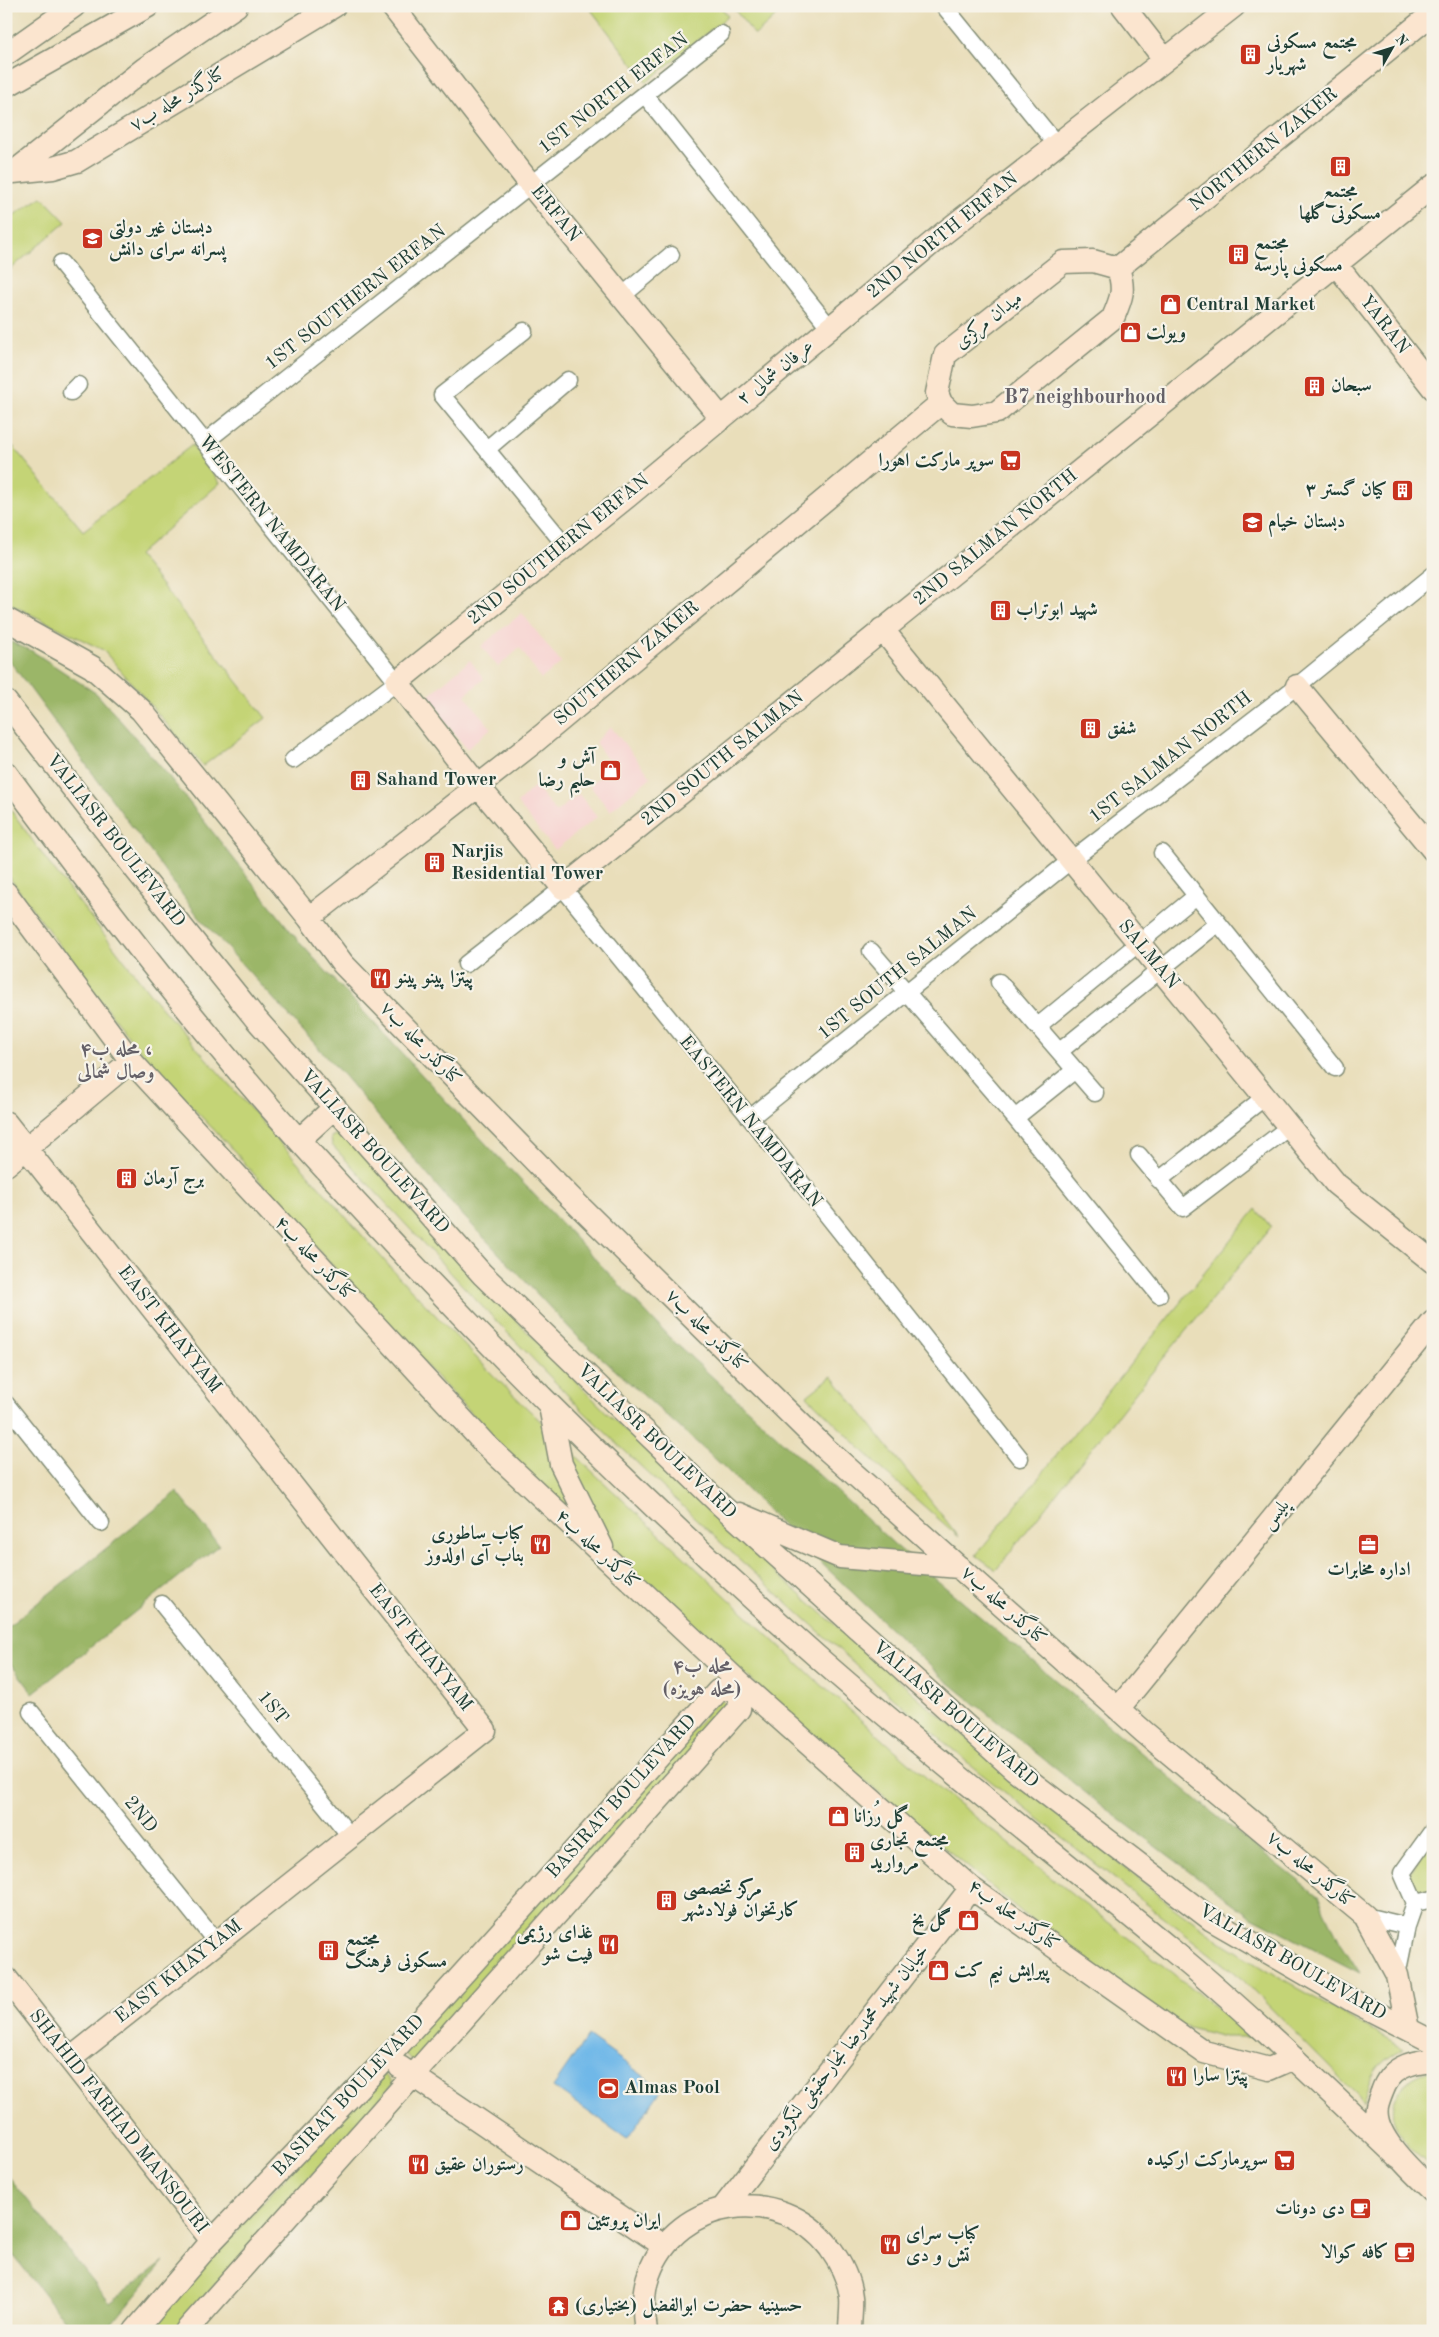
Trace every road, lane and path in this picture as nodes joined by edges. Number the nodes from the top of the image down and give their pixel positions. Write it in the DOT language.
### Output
graph roads {
  1 [pos="74,6"];
  2 [pos="148,6"];
  3 [pos="236,6"];
  4 [pos="334,6"];
  5 [pos="392,6"];
  6 [pos="944,6"];
  7 [pos="1123,6"];
  8 [pos="1234,6"];
  9 [pos="1433,13"];
  10 [pos="722,34"];
  11 [pos="6,54"];
  12 [pos="1165,60"];
  13 [pos="6,86"];
  14 [pos="645,95"];
  15 [pos="1057,145"];
  16 [pos="10,176"];
  17 [pos="531,185"];
  18 [pos="1433,186"];
  19 [pos="671,255"];
  20 [pos="61,263"];
  21 [pos="1335,263"];
  22 [pos="1118,268"];
  23 [pos="622,296"];
  24 [pos="830,328"];
  25 [pos="524,331"];
  26 [pos="568,380"];
  27 [pos="1433,388"];
  28 [pos="941,404"];
  29 [pos="721,418"];
  30 [pos="205,442"];
  31 [pos="487,449"];
  32 [pos="565,545"];
  33 [pos="1433,575"];
  34 [pos="6,619"];
  35 [pos="882,629"];
  36 [pos="397,682"];
  37 [pos="1297,686"];
  38 [pos="6,702"];
  39 [pos="292,760"];
  40 [pos="6,773"];
  41 [pos="479,787"];
  42 [pos="1433,850"];
  43 [pos="1162,853"];
  44 [pos="1070,861"];
  45 [pos="563,888"];
  46 [pos="6,893"];
  47 [pos="1196,896"];
  48 [pos="309,918"];
  49 [pos="1218,923"];
  50 [pos="1138,944"];
  51 [pos="871,951"];
  52 [pos="466,964"];
  53 [pos="1159,969"];
  54 [pos="999,982"];
  55 [pos="906,993"];
  56 [pos="1038,1026"];
  57 [pos="1060,1051"];
  58 [pos="131,1061"];
  59 [pos="1335,1068"];
  60 [pos="1075,1070"];
  61 [pos="1095,1093"];
  62 [pos="1265,1097"];
  63 [pos="335,1107"];
  64 [pos="750,1118"];
  65 [pos="1015,1118"];
  66 [pos="6,1123"];
  67 [pos="1289,1127"];
  68 [pos="299,1140"];
  69 [pos="27,1149"];
  70 [pos="1139,1155"];
  71 [pos="6,1165"];
  72 [pos="1159,1180"];
  73 [pos="1433,1262"];
  74 [pos="1159,1296"];
  75 [pos="1433,1322"];
  76 [pos="6,1404"];
  77 [pos="550,1406"];
  78 [pos="1020,1458"];
  79 [pos="722,1506"];
  80 [pos="101,1523"];
  81 [pos="608,1561"];
  82 [pos="959,1567"];
  83 [pos="162,1604"];
  84 [pos="742,1685"];
  85 [pos="1118,1708"];
  86 [pos="31,1712"];
  87 [pos="1433,1830"];
  88 [pos="351,1836"];
  89 [pos="971,1888"];
  90 [pos="1433,1899"];
  91 [pos="1415,1903"];
  92 [pos="1365,1916"];
  93 [pos="1407,1926"];
  94 [pos="217,1943"];
  95 [pos="1396,1975"];
  96 [pos="6,1978"];
  97 [pos="1408,2030"];
  98 [pos="1433,2042"];
  99 [pos="387,2058"];
  100 [pos="1294,2058"];
  101 [pos="70,2059"];
  102 [pos="1433,2060"];
  103 [pos="411,2075"];
  104 [pos="1399,2158"];
  105 [pos="1433,2191"];
  106 [pos="723,2208"];
  107 [pos="212,2241"];
  108 [pos="664,2246"];
  109 [pos="135,2331"];
  110 [pos="186,2331"];
  111 [pos="646,2331"];
  112 [pos="850,2331"];
  1 -- 11 [label="street"];
  2 -- 13 [label="street"];
  3 -- 16 [label="street"];
  4 -- 16 [label="street, کنارگذر محله ب۷"];
  5 -- 17 [label="street, ERFAN"];
  6 -- 15 [label="street"];
  7 -- 12 [label="street"];
  8 -- 12 [label="street, 2ND NORTH ERFAN"];
  9 -- 22 [label="street, NORTHERN ZAKER"];
  10 -- 14 [label="street, 1ST NORTH ERFAN"];
  12 -- 15 [label="street, 2ND NORTH ERFAN"];
  14 -- 17 [label="street, 1ST NORTH ERFAN"];
  14 -- 24 [label="street"];
  15 -- 24 [label="street, 2ND NORTH ERFAN"];
  17 -- 23 [label="street, ERFAN"];
  17 -- 30 [label="street, 1ST SOUTHERN ERFAN"];
  18 -- 21 [label="street, 2ND SALMAN NORTH"];
  19 -- 23 [label="street"];
  20 -- 30 [label="street, WESTERN NAMDARAN"];
  21 -- 27 [label="street, YARAN"];
  21 -- 35 [label="street, 2ND SALMAN NORTH"];
  22 -- 28 [label="street, میدان مرکزی"];
  22 -- 28 [label="street"];
  23 -- 29 [label="street, ERFAN"];
  24 -- 29 [label="street, عرفان شمالی ۲"];
  25 -- 31 [label="street"];
  26 -- 31 [label="street"];
  28 -- 41 [label="street, SOUTHERN ZAKER"];
  29 -- 32 [label="street, 2ND SOUTHERN ERFAN"];
  30 -- 36 [label="street, WESTERN NAMDARAN"];
  31 -- 32 [label="street"];
  32 -- 36 [label="street, 2ND SOUTHERN ERFAN"];
  33 -- 37 [label="street, 1ST SALMAN NORTH"];
  34 -- 48 [label="street, کنارگذر محله ب۷"];
  35 -- 44 [label="street, SALMAN"];
  35 -- 45 [label="street, 2ND SOUTH SALMAN"];
  36 -- 39 [label="street"];
  36 -- 41 [label="street, WESTERN NAMDARAN"];
  37 -- 42 [label="street"];
  37 -- 44 [label="street, 1ST SALMAN NORTH"];
  38 -- 63 [label="street, VALIASR BOULEVARD"];
  40 -- 68 [label="street"];
  41 -- 45 [label="street, EASTERN NAMDARAN"];
  41 -- 48 [label="street, SOUTHERN ZAKER"];
  43 -- 47 [label="street"];
  44 -- 50 [label="street, SALMAN"];
  44 -- 55 [label="street, 1ST SOUTH SALMAN"];
  45 -- 52 [label="street"];
  45 -- 64 [label="street, EASTERN NAMDARAN"];
  46 -- 58 [label="street, کنارگذر محله ب۴"];
  47 -- 49 [label="street"];
  47 -- 50 [label="street"];
  48 -- 82 [label="street, کنارگذر محله ب۷"];
  49 -- 53 [label="street"];
  49 -- 59 [label="street"];
  50 -- 53 [label="street, SALMAN"];
  50 -- 56 [label="street"];
  51 -- 55 [label="street"];
  53 -- 57 [label="street"];
  53 -- 62 [label="street, SALMAN"];
  54 -- 56 [label="street"];
  55 -- 64 [label="street, 1ST SOUTH SALMAN"];
  55 -- 65 [label="street"];
  56 -- 57 [label="street"];
  57 -- 60 [label="street"];
  58 -- 69 [label="street"];
  58 -- 81 [label="street, کنارگذر محله ب۴"];
  60 -- 61 [label="street"];
  60 -- 65 [label="street"];
  62 -- 67 [label="street, SALMAN"];
  62 -- 72 [label="street"];
  63 -- 68 [label="street"];
  63 -- 79 [label="street, VALIASR BOULEVARD"];
  64 -- 78 [label="street, EASTERN NAMDARAN"];
  65 -- 74 [label="street"];
  66 -- 69 [label="street"];
  67 -- 72 [label="street"];
  67 -- 73 [label="street, SALMAN"];
  68 -- 77 [label="street"];
  69 -- 71 [label="street"];
  69 -- 88 [label="street, EAST KHAYYAM"];
  70 -- 72 [label="street"];
  75 -- 85 [label="street, پلیس"];
  76 -- 80 [label="street"];
  77 -- 81 [label="street"];
  77 -- 100 [label="street"];
  79 -- 82 [label="street"];
  79 -- 97 [label="street, VALIASR BOULEVARD"];
  81 -- 84 [label="street, کنارگذر محله ب۴"];
  82 -- 85 [label="street, کنارگذر محله ب۷"];
  83 -- 88 [label="street, 1ST"];
  84 -- 89 [label="street, کنارگذر محله ب۴"];
  84 -- 99 [label="street, BASIRAT BOULEVARD"];
  84 -- 103 [label="street, BASIRAT BOULEVARD"];
  85 -- 92 [label="street, کنارگذر محله ب۷"];
  86 -- 94 [label="street, 2ND"];
  87 -- 91 [label="street"];
  88 -- 94 [label="street, EAST KHAYYAM"];
  89 -- 100 [label="street, کنارگذر محله ب۴"];
  89 -- 106 [label="street, خیابان شهید محمدرضا نجارحقیقی لنگرودی"];
  90 -- 91 [label="street"];
  91 -- 93 [label="street"];
  92 -- 93 [label="street"];
  92 -- 95 [label="street, کنارگذر محله ب۷"];
  93 -- 95 [label="street"];
  94 -- 101 [label="street, EAST KHAYYAM"];
  95 -- 97 [label="street, کنارگذر محله ب۷"];
  96 -- 101 [label="street, SHAHID FARHAD MANSOURI"];
  97 -- 98 [label="street, VALIASR BOULEVARD"];
  99 -- 103 [label="street"];
  99 -- 107 [label="street, BASIRAT BOULEVARD"];
  100 -- 104 [label="street"];
  101 -- 107 [label="street, SHAHID FARHAD MANSOURI"];
  102 -- 104 [label="street"];
  103 -- 108 [label="street"];
  103 -- 110 [label="street, BASIRAT BOULEVARD"];
  104 -- 105 [label="street"];
  106 -- 108 [label="street"];
  106 -- 112 [label="street"];
  107 -- 109 [label="street, BASIRAT BOULEVARD"];
  108 -- 111 [label="street"];
}
